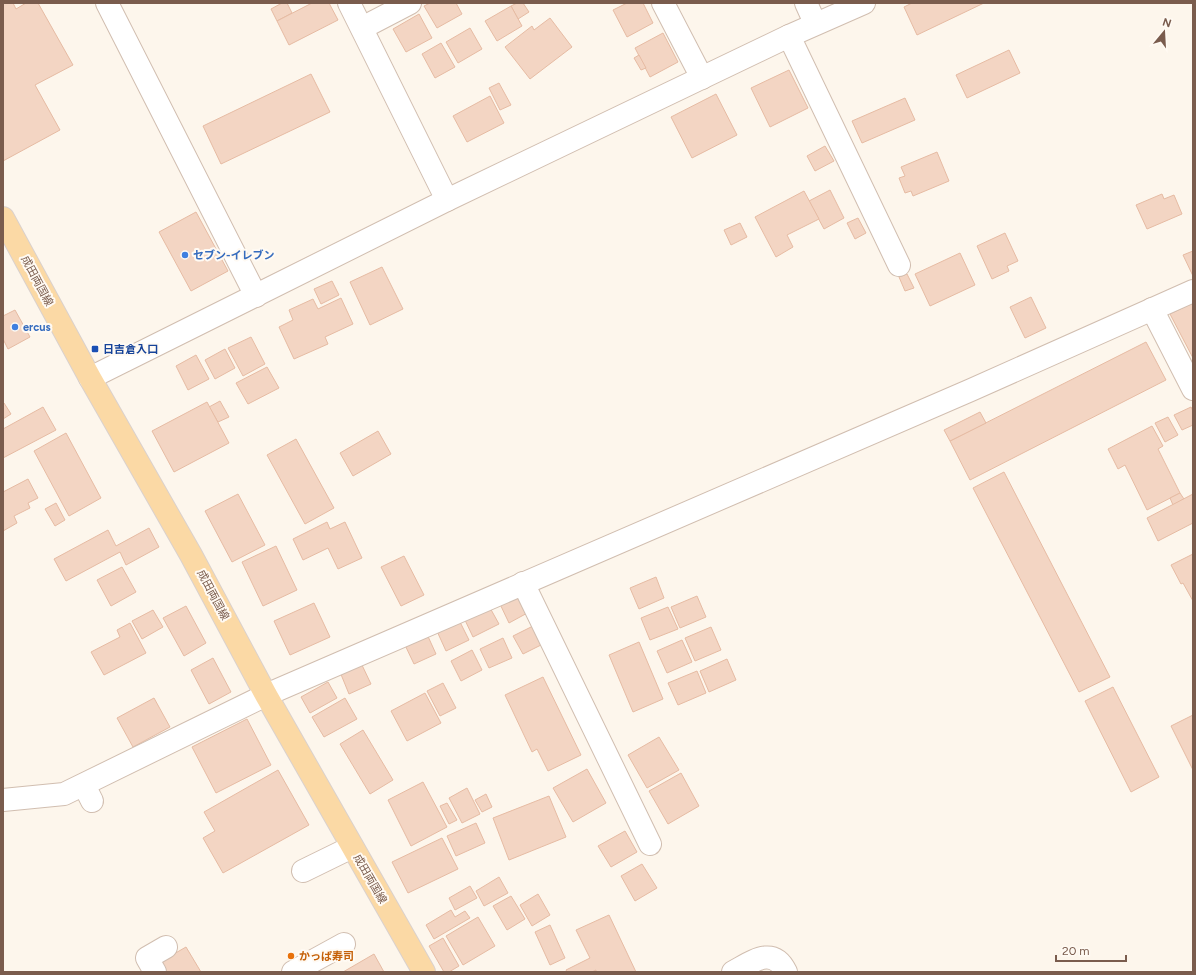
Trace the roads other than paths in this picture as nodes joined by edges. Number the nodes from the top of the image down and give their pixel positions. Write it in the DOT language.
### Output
graph roads {
  1 [pos="107,3"];
  2 [pos="348,3"];
  3 [pos="410,3"];
  4 [pos="663,3"];
  5 [pos="806,3"];
  6 [pos="864,3"];
  7 [pos="816,23"];
  8 [pos="362,28"];
  9 [pos="789,36"];
  10 [pos="702,78"];
  11 [pos="447,200"];
  12 [pos="3,218"];
  13 [pos="899,265"];
  14 [pos="1193,291"];
  15 [pos="256,296"];
  16 [pos="1152,309"];
  17 [pos="90,378"];
  18 [pos="1193,389"];
  19 [pos="523,584"];
  20 [pos="266,695"];
  21 [pos="3,800"];
  22 [pos="650,844"];
  23 [pos="352,847"];
  24 [pos="303,871"];
  25 [pos="344,944"];
  26 [pos="166,948"];
  27 [pos="155,972"];
  28 [pos="293,972"];
  29 [pos="424,972"];
  30 [pos="733,972"];
  31 [pos="786,972"];
  1 -- 15 [label="street"];
  2 -- 8 [label="street"];
  3 -- 8 [label="street"];
  4 -- 10 [label="street"];
  5 -- 7 [label="street"];
  6 -- 7 [label="street"];
  7 -- 9 [label="street"];
  8 -- 11 [label="street"];
  9 -- 10 [label="street"];
  9 -- 13 [label="street"];
  10 -- 11 [label="street"];
  11 -- 15 [label="street"];
  12 -- 17 [label="main road, 成田両国線"];
  14 -- 16 [label="street"];
  15 -- 17 [label="street"];
  16 -- 18 [label="street"];
  16 -- 19 [label="street"];
  17 -- 20 [label="main road, 成田両国線"];
  19 -- 20 [label="street"];
  19 -- 22 [label="street"];
  20 -- 21 [label="street"];
  20 -- 23 [label="main road, 成田両国線"];
  23 -- 24 [label="street"];
  23 -- 29 [label="main road, 成田両国線"];
  25 -- 28 [label="street"];
  26 -- 27 [label="street"];
  30 -- 31 [label="street"];
}
